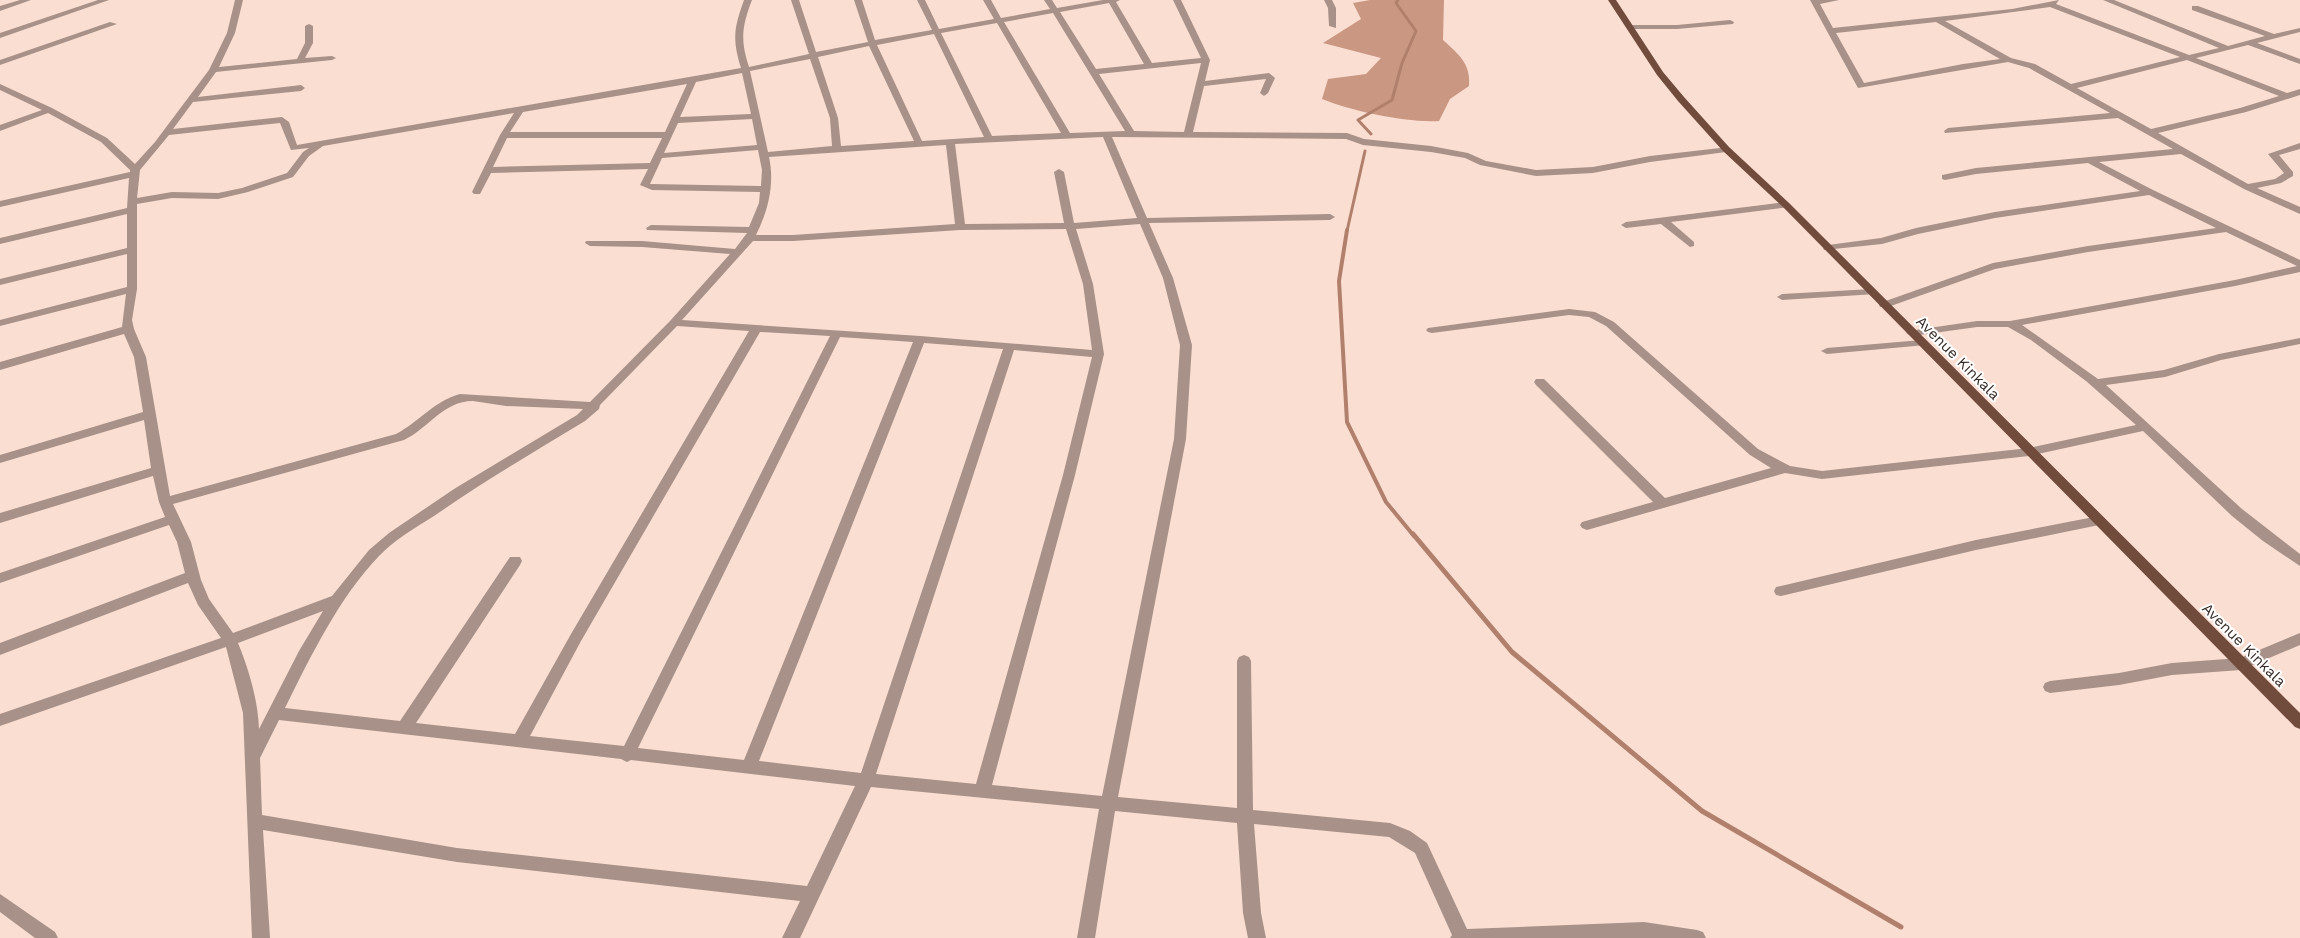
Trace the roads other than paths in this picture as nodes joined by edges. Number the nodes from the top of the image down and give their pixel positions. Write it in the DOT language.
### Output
graph roads {
  1 [pos="27,0"];
  2 [pos="105,0"];
  3 [pos="239,0"];
  4 [pos="748,0"];
  5 [pos="796,0"];
  6 [pos="858,0"];
  7 [pos="920,0"];
  8 [pos="988,0"];
  9 [pos="1048,0"];
  10 [pos="1111,0"];
  11 [pos="1116,0"];
  12 [pos="1176,0"];
  13 [pos="1328,0"];
  14 [pos="1612,0"];
  15 [pos="1835,0"];
  16 [pos="2106,0"];
  17 [pos="1814,1"];
  18 [pos="2054,3"];
  19 [pos="2195,8"];
  20 [pos="0,9"];
  21 [pos="1054,10"];
  22 [pos="998,19"];
  23 [pos="1937,19"];
  24 [pos="1730,22"];
  25 [pos="113,24"];
  26 [pos="309,26"];
  27 [pos="1333,26"];
  28 [pos="1631,27"];
  29 [pos="2300,30"];
  30 [pos="937,31"];
  31 [pos="1831,31"];
  32 [pos="0,36"];
  33 [pos="2271,36"];
  34 [pos="2246,42"];
  35 [pos="872,43"];
  36 [pos="2225,47"];
  37 [pos="815,55"];
  38 [pos="2186,57"];
  39 [pos="332,58"];
  40 [pos="1206,60"];
  41 [pos="2008,60"];
  42 [pos="300,61"];
  43 [pos="2300,62"];
  44 [pos="0,63"];
  45 [pos="1149,65"];
  46 [pos="213,70"];
  47 [pos="746,71"];
  48 [pos="1094,72"];
  49 [pos="693,80"];
  50 [pos="1199,84"];
  51 [pos="301,88"];
  52 [pos="2071,88"];
  53 [pos="3,91"];
  54 [pos="2300,92"];
  55 [pos="1264,93"];
  56 [pos="2287,96"];
  57 [pos="190,100"];
  58 [pos="49,110"];
  59 [pos="520,110"];
  60 [pos="2120,114"];
  61 [pos="756,116"];
  62 [pos="676,120"];
  63 [pos="0,128"];
  64 [pos="1948,131"];
  65 [pos="2151,132"];
  66 [pos="166,133"];
  67 [pos="1188,133"];
  68 [pos="1106,134"];
  69 [pos="1131,134"];
  70 [pos="504,135"];
  71 [pos="668,135"];
  72 [pos="1067,136"];
  73 [pos="989,139"];
  74 [pos="338,141"];
  75 [pos="950,143"];
  76 [pos="920,145"];
  77 [pos="2300,146"];
  78 [pos="837,149"];
  79 [pos="1726,149"];
  80 [pos="2181,150"];
  81 [pos="764,151"];
  82 [pos="658,156"];
  83 [pos="2089,160"];
  84 [pos="653,166"];
  85 [pos="486,170"];
  86 [pos="134,171"];
  87 [pos="1059,172"];
  88 [pos="1945,176"];
  89 [pos="2247,187"];
  90 [pos="767,189"];
  91 [pos="477,192"];
  92 [pos="2150,192"];
  93 [pos="0,204"];
  94 [pos="1786,205"];
  95 [pos="132,206"];
  96 [pos="2300,211"];
  97 [pos="1330,217"];
  98 [pos="1145,221"];
  99 [pos="1664,221"];
  100 [pos="1626,225"];
  101 [pos="1070,226"];
  102 [pos="960,227"];
  103 [pos="651,228"];
  104 [pos="2228,229"];
  105 [pos="752,234"];
  106 [pos="0,241"];
  107 [pos="590,243"];
  108 [pos="1690,244"];
  109 [pos="1828,248"];
  110 [pos="132,250"];
  111 [pos="739,252"];
  112 [pos="2300,264"];
  113 [pos="2300,269"];
  114 [pos="0,282"];
  115 [pos="132,289"];
  116 [pos="1872,292"];
  117 [pos="1782,297"];
  118 [pos="1884,305"];
  119 [pos="0,323"];
  120 [pos="674,323"];
  121 [pos="2010,324"];
  122 [pos="756,328"];
  123 [pos="128,329"];
  124 [pos="1432,330"];
  125 [pos="837,333"];
  126 [pos="1912,333"];
  127 [pos="920,339"];
  128 [pos="2300,341"];
  129 [pos="1922,343"];
  130 [pos="1009,348"];
  131 [pos="1827,351"];
  132 [pos="1098,354"];
  133 [pos="0,366"];
  134 [pos="1540,382"];
  135 [pos="2096,383"];
  136 [pos="595,406"];
  137 [pos="150,414"];
  138 [pos="2145,427"];
  139 [pos="2029,452"];
  140 [pos="0,459"];
  141 [pos="1782,469"];
  142 [pos="158,470"];
  143 [pos="165,502"];
  144 [pos="1664,504"];
  145 [pos="0,518"];
  146 [pos="173,519"];
  147 [pos="2099,521"];
  148 [pos="1587,525"];
  149 [pos="515,561"];
  150 [pos="2300,561"];
  151 [pos="193,576"];
  152 [pos="0,578"];
  153 [pos="1781,591"];
  154 [pos="336,600"];
  155 [pos="2300,639"];
  156 [pos="230,640"];
  157 [pos="0,649"];
  158 [pos="1244,660"];
  159 [pos="2242,664"];
  160 [pos="2050,687"];
  161 [pos="274,713"];
  162 [pos="0,720"];
  163 [pos="2300,723"];
  164 [pos="404,728"];
  165 [pos="519,742"];
  166 [pos="628,755"];
  167 [pos="252,758"];
  168 [pos="749,767"];
  169 [pos="866,780"];
  170 [pos="982,792"];
  171 [pos="1108,804"];
  172 [pos="1245,817"];
  173 [pos="255,821"];
  174 [pos="811,894"];
  175 [pos="0,902"];
  176 [pos="49,938"];
  177 [pos="261,938"];
  178 [pos="791,938"];
  179 [pos="1086,938"];
  180 [pos="1258,938"];
  181 [pos="1461,938"];
  182 [pos="1697,938"];
  1 -- 20 [label="street"];
  2 -- 32 [label="street"];
  3 -- 46 [label="street"];
  4 -- 47 [label="street"];
  5 -- 37 [label="street"];
  6 -- 35 [label="street"];
  7 -- 30 [label="street"];
  8 -- 22 [label="street"];
  9 -- 21 [label="street"];
  10 -- 11 [label="street"];
  10 -- 21 [label="street"];
  10 -- 45 [label="street"];
  12 -- 40 [label="street"];
  13 -- 27 [label="street"];
  14 -- 28 [label="main road, Avenue Kinkala"];
  15 -- 17 [label="street"];
  16 -- 36 [label="street"];
  17 -- 31 [label="street"];
  18 -- 23 [label="street"];
  18 -- 38 [label="street"];
  19 -- 33 [label="street"];
  21 -- 22 [label="street"];
  21 -- 48 [label="street"];
  22 -- 30 [label="street"];
  22 -- 72 [label="street"];
  23 -- 31 [label="street"];
  23 -- 41 [label="street"];
  24 -- 28 [label="street"];
  25 -- 44 [label="street"];
  26 -- 42 [label="street"];
  28 -- 79 [label="main road, Avenue Kinkala"];
  29 -- 33 [label="street"];
  30 -- 35 [label="street"];
  30 -- 73 [label="street"];
  31 -- 41 [label="street"];
  33 -- 34 [label="street"];
  34 -- 36 [label="street"];
  34 -- 43 [label="street"];
  35 -- 37 [label="street"];
  35 -- 76 [label="street"];
  36 -- 38 [label="street"];
  37 -- 47 [label="street"];
  37 -- 78 [label="street"];
  38 -- 52 [label="street"];
  38 -- 56 [label="street"];
  39 -- 42 [label="street"];
  40 -- 45 [label="street"];
  40 -- 50 [label="street"];
  41 -- 52 [label="street"];
  42 -- 46 [label="street"];
  45 -- 48 [label="street"];
  46 -- 57 [label="street"];
  47 -- 49 [label="street"];
  47 -- 61 [label="street"];
  48 -- 69 [label="street"];
  49 -- 59 [label="street"];
  49 -- 62 [label="street"];
  50 -- 55 [label="street"];
  50 -- 67 [label="street"];
  51 -- 57 [label="street"];
  52 -- 60 [label="street"];
  53 -- 58 [label="street"];
  54 -- 56 [label="street"];
  56 -- 65 [label="street"];
  57 -- 66 [label="street"];
  58 -- 63 [label="street"];
  58 -- 86 [label="street"];
  59 -- 70 [label="street"];
  59 -- 74 [label="street"];
  60 -- 64 [label="street"];
  60 -- 65 [label="street"];
  61 -- 62 [label="street"];
  61 -- 81 [label="street"];
  62 -- 71 [label="street"];
  65 -- 80 [label="street"];
  66 -- 74 [label="street"];
  66 -- 86 [label="street"];
  67 -- 69 [label="street"];
  67 -- 79 [label="street"];
  68 -- 69 [label="street"];
  68 -- 72 [label="street"];
  68 -- 98 [label="street"];
  70 -- 71 [label="street"];
  70 -- 85 [label="street"];
  71 -- 82 [label="street"];
  72 -- 73 [label="street"];
  73 -- 75 [label="street"];
  74 -- 95 [label="street"];
  75 -- 76 [label="street"];
  75 -- 102 [label="street"];
  76 -- 78 [label="street"];
  77 -- 89 [label="street"];
  78 -- 81 [label="street"];
  79 -- 94 [label="main road, Avenue Kinkala"];
  80 -- 83 [label="street"];
  80 -- 89 [label="street"];
  81 -- 82 [label="street"];
  81 -- 90 [label="street"];
  82 -- 84 [label="street"];
  83 -- 88 [label="street"];
  83 -- 92 [label="street"];
  84 -- 85 [label="street"];
  84 -- 90 [label="street"];
  85 -- 91 [label="street"];
  86 -- 93 [label="street"];
  86 -- 95 [label="street"];
  87 -- 101 [label="street"];
  89 -- 96 [label="street"];
  90 -- 105 [label="street"];
  92 -- 104 [label="street"];
  92 -- 109 [label="street"];
  94 -- 99 [label="street"];
  94 -- 109 [label="main road, Avenue Kinkala"];
  95 -- 106 [label="street"];
  95 -- 110 [label="street"];
  97 -- 98 [label="street"];
  98 -- 101 [label="street"];
  98 -- 171 [label="street"];
  99 -- 100 [label="street"];
  99 -- 108 [label="street"];
  101 -- 102 [label="street"];
  101 -- 132 [label="street"];
  102 -- 105 [label="street"];
  103 -- 105 [label="street"];
  104 -- 112 [label="street"];
  104 -- 118 [label="street"];
  105 -- 111 [label="street"];
  107 -- 111 [label="street"];
  109 -- 116 [label="main road, Avenue Kinkala"];
  110 -- 114 [label="street"];
  110 -- 115 [label="street"];
  111 -- 120 [label="street"];
  113 -- 121 [label="street"];
  115 -- 119 [label="street"];
  115 -- 123 [label="street"];
  116 -- 117 [label="street"];
  116 -- 118 [label="main road, Avenue Kinkala"];
  118 -- 126 [label="main road, Avenue Kinkala"];
  120 -- 122 [label="street"];
  120 -- 136 [label="street"];
  121 -- 126 [label="street"];
  121 -- 135 [label="street"];
  122 -- 125 [label="street"];
  122 -- 165 [label="street"];
  123 -- 133 [label="street"];
  123 -- 137 [label="street"];
  124 -- 141 [label="street"];
  125 -- 127 [label="street"];
  125 -- 166 [label="street"];
  126 -- 129 [label="main road, Avenue Kinkala"];
  127 -- 130 [label="street"];
  127 -- 168 [label="street"];
  128 -- 135 [label="street"];
  129 -- 131 [label="street"];
  129 -- 139 [label="main road, Avenue Kinkala"];
  130 -- 132 [label="street"];
  130 -- 169 [label="street"];
  132 -- 170 [label="street"];
  134 -- 144 [label="street"];
  135 -- 138 [label="street"];
  136 -- 143 [label="street"];
  136 -- 154 [label="street"];
  137 -- 140 [label="street"];
  137 -- 142 [label="street"];
  138 -- 139 [label="street"];
  138 -- 150 [label="street"];
  139 -- 141 [label="street"];
  139 -- 147 [label="main road, Avenue Kinkala"];
  141 -- 144 [label="street"];
  142 -- 143 [label="street"];
  142 -- 145 [label="street"];
  143 -- 146 [label="street"];
  144 -- 148 [label="street"];
  146 -- 151 [label="street"];
  146 -- 152 [label="street"];
  147 -- 153 [label="street"];
  147 -- 159 [label="main road, Avenue Kinkala"];
  149 -- 164 [label="street"];
  151 -- 156 [label="street"];
  151 -- 157 [label="street"];
  154 -- 156 [label="street"];
  154 -- 161 [label="street"];
  155 -- 159 [label="street"];
  156 -- 162 [label="street"];
  156 -- 167 [label="street"];
  158 -- 172 [label="street"];
  159 -- 160 [label="street"];
  159 -- 163 [label="main road, Avenue Kinkala"];
  161 -- 164 [label="street"];
  161 -- 167 [label="street"];
  164 -- 165 [label="street"];
  165 -- 166 [label="street"];
  166 -- 168 [label="street"];
  167 -- 173 [label="street"];
  168 -- 169 [label="street"];
  169 -- 170 [label="street"];
  169 -- 174 [label="street"];
  170 -- 171 [label="street"];
  171 -- 172 [label="street"];
  171 -- 179 [label="street"];
  172 -- 180 [label="street"];
  172 -- 181 [label="street"];
  173 -- 174 [label="street"];
  173 -- 177 [label="street"];
  174 -- 178 [label="street"];
  175 -- 176 [label="street"];
  181 -- 182 [label="street"];
}
